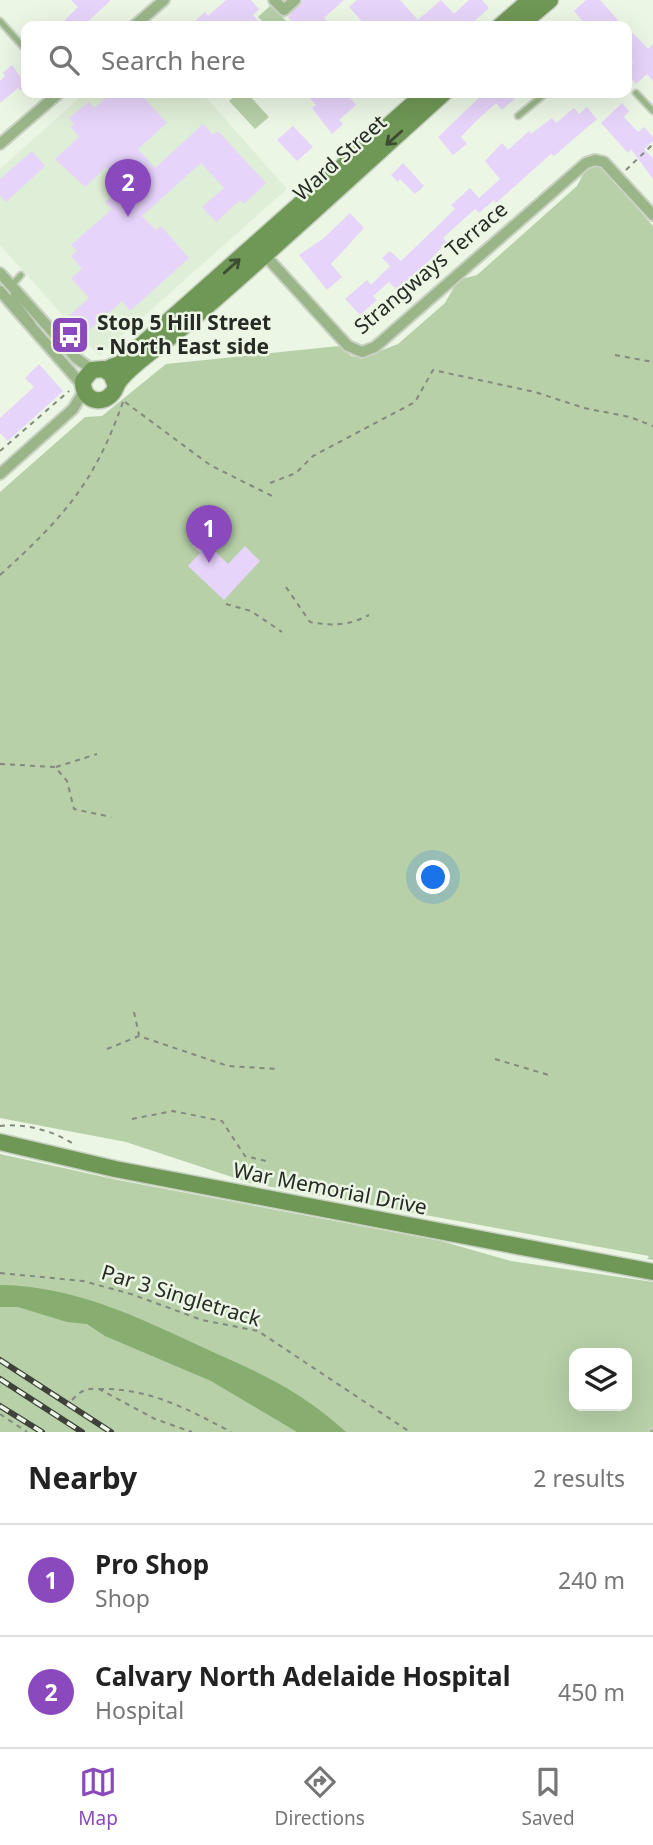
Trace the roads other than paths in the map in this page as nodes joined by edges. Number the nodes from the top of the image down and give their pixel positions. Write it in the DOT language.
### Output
graph roads {
  1 [pos="164,0"];
  2 [pos="274,0"];
  3 [pos="295,0"];
  4 [pos="530,0"];
  5 [pos="550,0"];
  6 [pos="0,21"];
  7 [pos="140,21"];
  8 [pos="512,21"];
  9 [pos="515,21"];
  10 [pos="21,44"];
  11 [pos="636,93"];
  12 [pos="53,98"];
  13 [pos="420,98"];
  14 [pos="438,98"];
  15 [pos="540,98"];
  16 [pos="653,111"];
  17 [pos="519,116"];
  18 [pos="0,145"];
  19 [pos="354,165"];
  20 [pos="653,215"];
  21 [pos="260,250"];
  22 [pos="0,273"];
  23 [pos="21,275"];
  24 [pos="12,285"];
  25 [pos="0,291"];
  26 [pos="34,331"];
  27 [pos="57,338"];
  28 [pos="156,341"];
  29 [pos="48,346"];
  30 [pos="100,369"];
  31 [pos="119,389"];
  32 [pos="83,392"];
  33 [pos="0,474"];
  34 [pos="0,1142"];
  35 [pos="653,1272"];
  1 -- 7 [label="street"];
  2 -- 3 [label="street"];
  4 -- 8 [label="street"];
  5 -- 9 [label="street"];
  6 -- 10 [label="lane"];
  11 -- 16 [label="lane"];
  12 -- 18 [label="street"];
  13 -- 19 [label="street, Ward Street"];
  14 -- 19 [label="street, Ward Street, one-way"];
  15 -- 17 [label="lane"];
  19 -- 21 [label="street, Ward Street"];
  20 -- 21 [label="street, Strangways Terrace"];
  21 -- 28 [label="street"];
  22 -- 24 [label="street"];
  23 -- 24 [label="lane"];
  24 -- 26 [label="lane"];
  24 -- 27 [label="street"];
  25 -- 26 [label="street"];
  26 -- 29 [label="street"];
  27 -- 29 [label="lane"];
  27 -- 30 [label="street"];
  28 -- 30 [label="street"];
  28 -- 31 [label="street"];
  29 -- 32 [label="street"];
  30 -- 31 [label="street"];
  30 -- 32 [label="street"];
  31 -- 32 [label="street"];
  32 -- 33 [label="street"];
  34 -- 35 [label="street, War Memorial Drive"];
}
